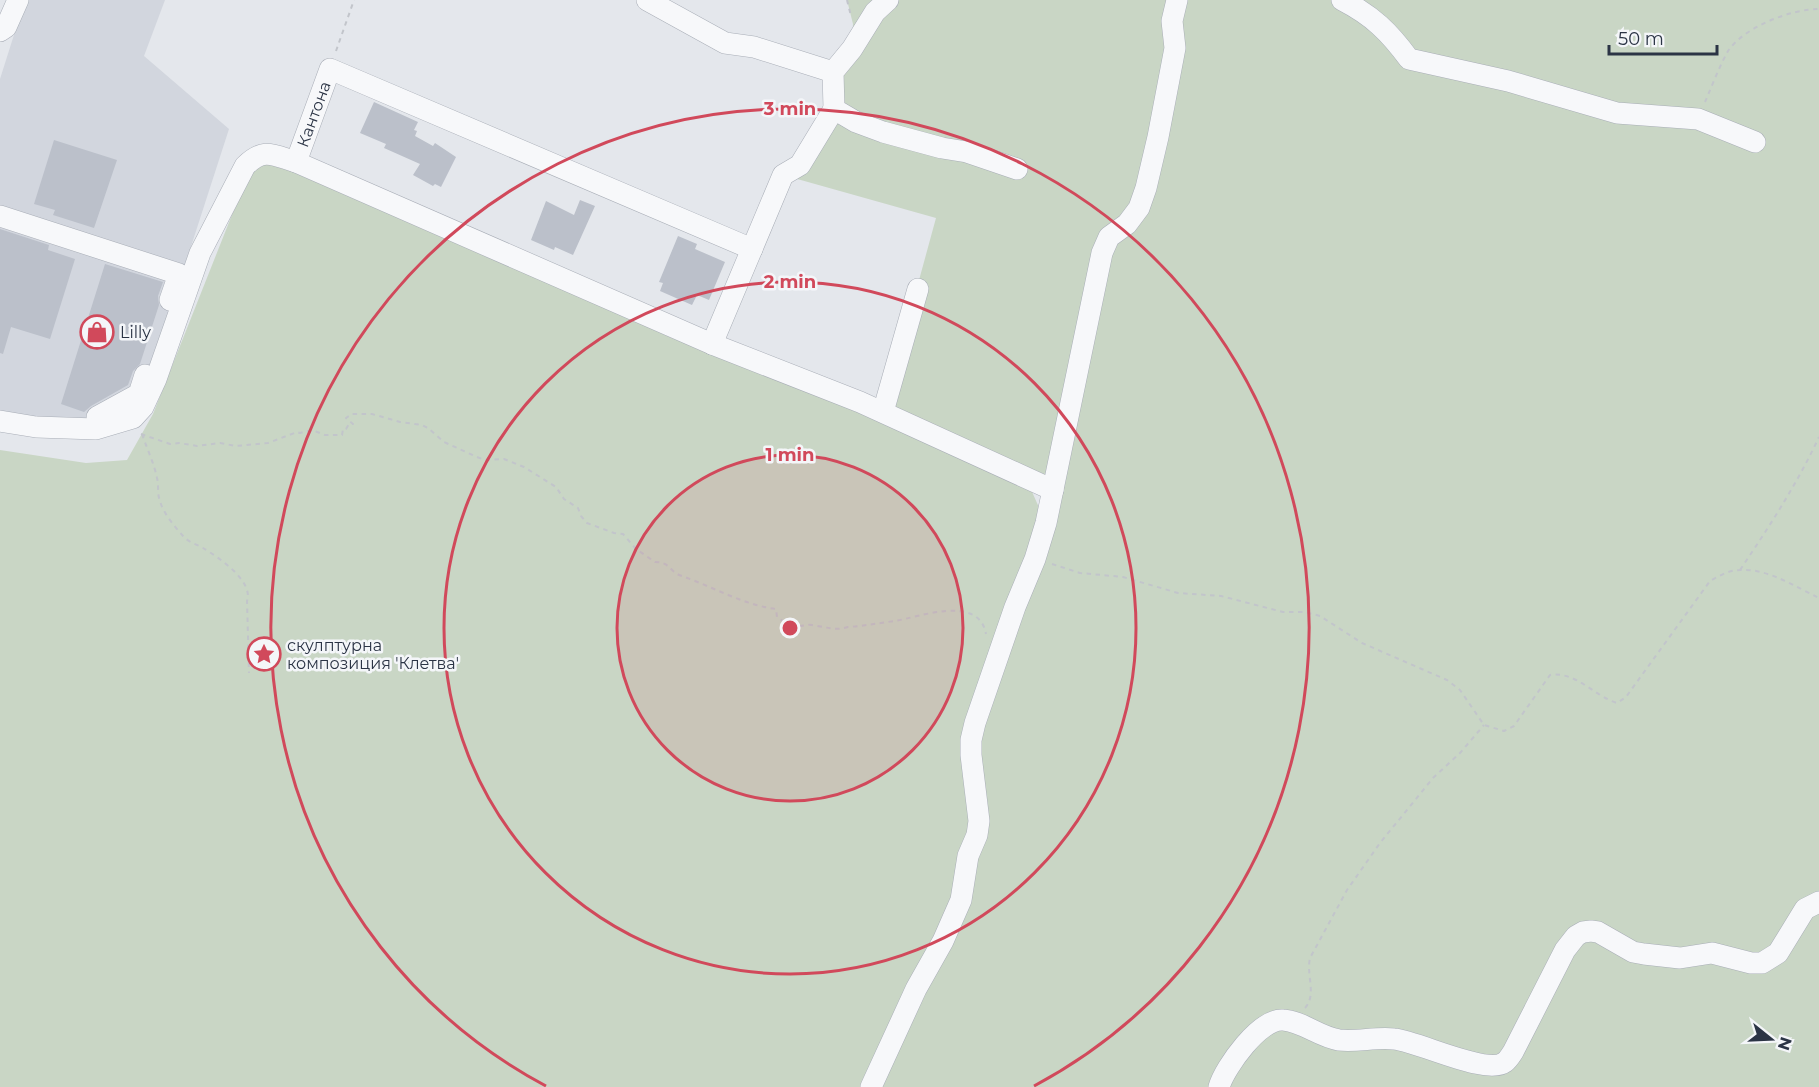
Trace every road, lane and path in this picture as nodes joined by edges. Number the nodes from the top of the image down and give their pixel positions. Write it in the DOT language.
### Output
graph roads {
  1 [pos="18,0"];
  2 [pos="354,0"];
  3 [pos="647,0"];
  4 [pos="888,0"];
  5 [pos="1177,0"];
  6 [pos="1342,0"];
  7 [pos="1819,9"];
  8 [pos="0,31"];
  9 [pos="330,69"];
  10 [pos="833,72"];
  11 [pos="834,109"];
  12 [pos="1698,119"];
  13 [pos="1755,142"];
  14 [pos="296,162"];
  15 [pos="1017,169"];
  16 [pos="0,216"];
  17 [pos="752,249"];
  18 [pos="918,289"];
  19 [pos="712,344"];
  20 [pos="883,412"];
  21 [pos="97,417"];
  22 [pos="0,421"];
  23 [pos="137,426"];
  24 [pos="1819,437"];
  25 [pos="1053,490"];
  26 [pos="1035,559"];
  27 [pos="1740,570"];
  28 [pos="1819,598"];
  29 [pos="986,639"];
  30 [pos="249,673"];
  31 [pos="1484,725"];
  32 [pos="1819,902"];
  33 [pos="1292,1022"];
  34 [pos="871,1087"];
  35 [pos="1219,1087"];
  1 -- 8 [label="street"];
  2 -- 9 [label="path"];
  3 -- 10 [label="street"];
  4 -- 10 [label="street"];
  5 -- 25 [label="street"];
  6 -- 12 [label="street"];
  7 -- 12 [label="path"];
  9 -- 14 [label="street, Кантона"];
  9 -- 17 [label="street, Кантона"];
  10 -- 11 [label="street"];
  11 -- 15 [label="street"];
  11 -- 17 [label="street"];
  12 -- 13 [label="street"];
  14 -- 19 [label="street, Кантона"];
  14 -- 23 [label="street"];
  16 -- 21 [label="street"];
  17 -- 19 [label="street"];
  18 -- 20 [label="street"];
  19 -- 20 [label="street, Кантона"];
  20 -- 25 [label="street, Кантона"];
  22 -- 23 [label="street"];
  23 -- 29 [label="path"];
  23 -- 30 [label="path"];
  24 -- 27 [label="path"];
  25 -- 26 [label="street"];
  26 -- 31 [label="path"];
  26 -- 34 [label="street"];
  27 -- 28 [label="path"];
  27 -- 31 [label="path"];
  31 -- 33 [label="path"];
  32 -- 33 [label="street"];
  33 -- 35 [label="street"];
}
